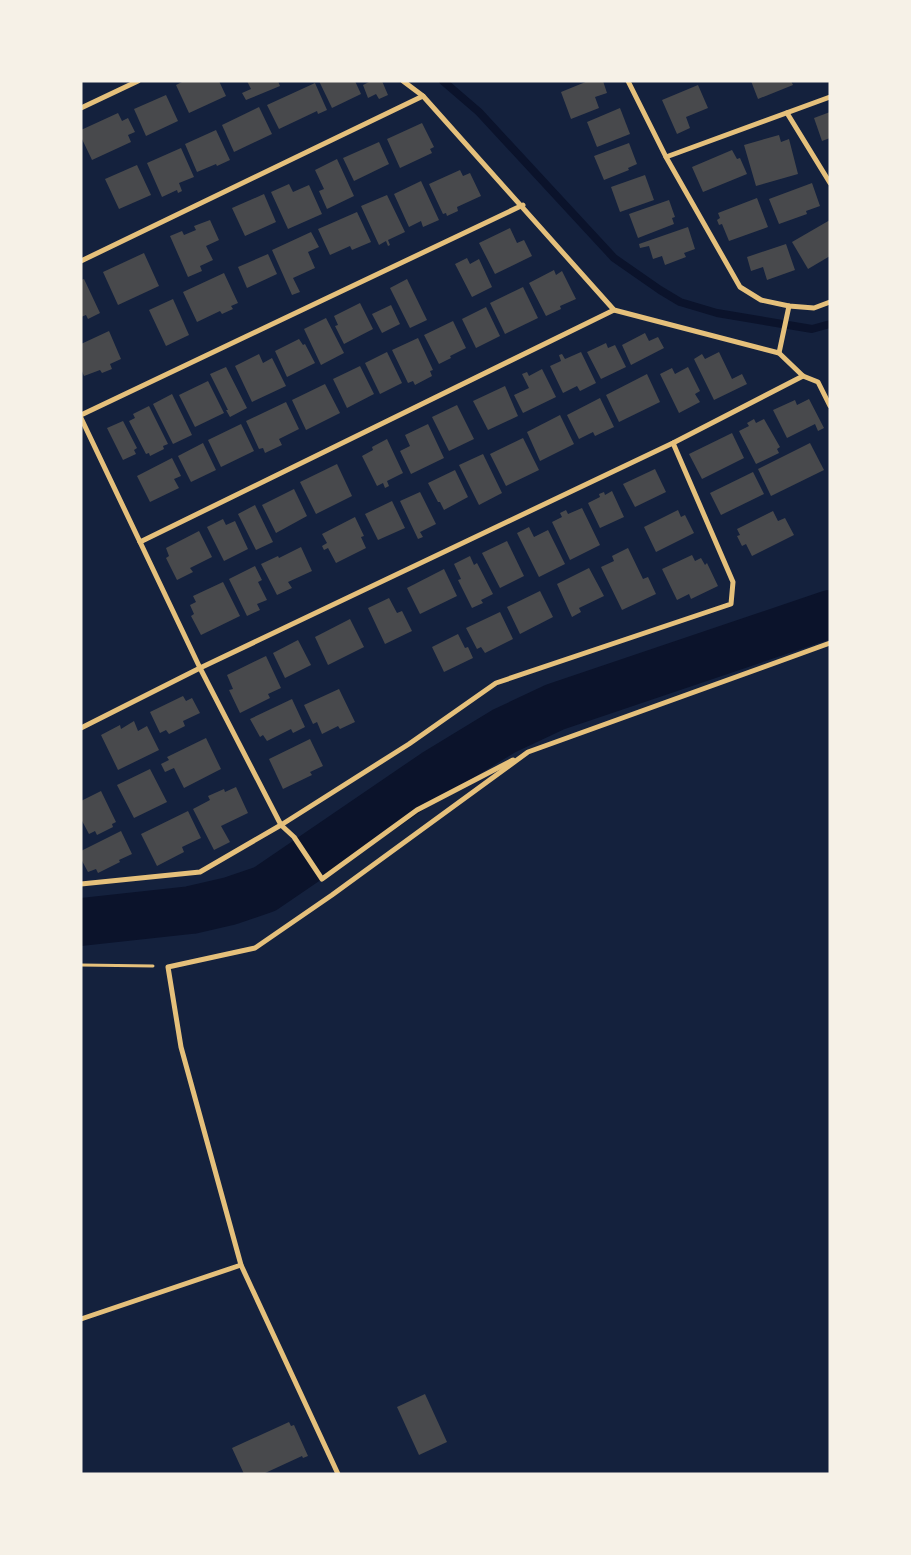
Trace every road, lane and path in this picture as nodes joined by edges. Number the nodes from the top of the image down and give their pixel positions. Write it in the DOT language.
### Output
graph roads {
  1 [pos="138,81"];
  2 [pos="403,81"];
  3 [pos="628,81"];
  4 [pos="423,96"];
  5 [pos="830,97"];
  6 [pos="81,108"];
  7 [pos="787,113"];
  8 [pos="666,157"];
  9 [pos="830,183"];
  10 [pos="523,205"];
  11 [pos="81,261"];
  12 [pos="830,302"];
  13 [pos="789,306"];
  14 [pos="614,310"];
  15 [pos="779,353"];
  16 [pos="803,376"];
  17 [pos="830,406"];
  18 [pos="81,416"];
  19 [pos="672,444"];
  20 [pos="140,542"];
  21 [pos="830,643"];
  22 [pos="200,668"];
  23 [pos="81,728"];
  24 [pos="528,752"];
  25 [pos="281,825"];
  26 [pos="81,884"];
  27 [pos="81,965"];
  28 [pos="168,967"];
  29 [pos="241,1265"];
  30 [pos="81,1319"];
  31 [pos="338,1474"];
  1 -- 6 [label="street"];
  2 -- 4 [label="street"];
  3 -- 8 [label="street"];
  4 -- 10 [label="street"];
  4 -- 11 [label="street"];
  5 -- 7 [label="street"];
  7 -- 8 [label="street"];
  7 -- 9 [label="street"];
  8 -- 13 [label="street"];
  10 -- 14 [label="street"];
  10 -- 18 [label="street"];
  12 -- 13 [label="street"];
  13 -- 15 [label="street"];
  14 -- 15 [label="street"];
  14 -- 20 [label="street"];
  15 -- 16 [label="street"];
  16 -- 17 [label="street"];
  16 -- 19 [label="street"];
  18 -- 20 [label="street"];
  19 -- 22 [label="street"];
  19 -- 25 [label="street"];
  20 -- 22 [label="street"];
  21 -- 24 [label="street"];
  22 -- 23 [label="street"];
  22 -- 25 [label="street"];
  24 -- 25 [label="street"];
  24 -- 28 [label="street"];
  25 -- 26 [label="street"];
  27 -- 28 [label="path"];
  28 -- 29 [label="street"];
  29 -- 30 [label="street"];
  29 -- 31 [label="street"];
}
